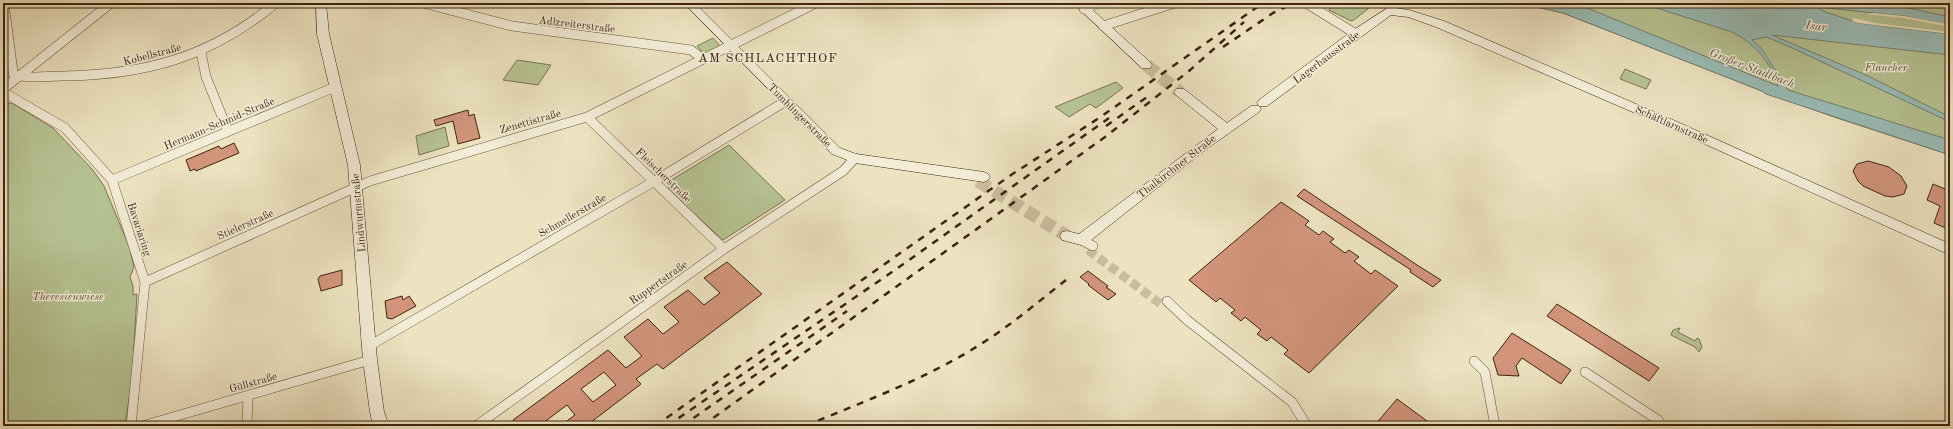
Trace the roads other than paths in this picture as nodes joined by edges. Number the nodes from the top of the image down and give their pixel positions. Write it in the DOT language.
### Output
graph roads {
  1 [pos="4,3"];
  2 [pos="111,3"];
  3 [pos="276,3"];
  4 [pos="321,3"];
  5 [pos="423,3"];
  6 [pos="689,3"];
  7 [pos="816,3"];
  8 [pos="1098,3"];
  9 [pos="1175,3"];
  10 [pos="1306,3"];
  11 [pos="1081,6"];
  12 [pos="1387,7"];
  13 [pos="1103,26"];
  14 [pos="1356,34"];
  15 [pos="732,45"];
  16 [pos="201,52"];
  17 [pos="703,59"];
  18 [pos="1146,65"];
  19 [pos="18,77"];
  20 [pos="335,87"];
  21 [pos="3,90"];
  22 [pos="1180,92"];
  23 [pos="786,101"];
  24 [pos="587,117"];
  25 [pos="1226,129"];
  26 [pos="228,131"];
  27 [pos="855,158"];
  28 [pos="981,179"];
  29 [pos="112,180"];
  30 [pos="653,182"];
  31 [pos="356,187"];
  32 [pos="1080,240"];
  33 [pos="724,250"];
  34 [pos="1950,250"];
  35 [pos="144,282"];
  36 [pos="1164,303"];
  37 [pos="369,353"];
  38 [pos="1474,361"];
  39 [pos="1584,372"];
  40 [pos="248,396"];
  41 [pos="131,426"];
  42 [pos="142,426"];
  43 [pos="247,426"];
  44 [pos="381,426"];
  45 [pos="476,426"];
  46 [pos="1307,426"];
  47 [pos="1495,426"];
  48 [pos="1662,426"];
  1 -- 19 [label="street"];
  2 -- 19 [label="street"];
  3 -- 16 [label="street, Kobellstraße"];
  4 -- 20 [label="main road, Lindwurmstraße"];
  5 -- 17 [label="street, Adlzreiterstraße"];
  6 -- 15 [label="main road, Tumblingerstraße"];
  7 -- 15 [label="street"];
  8 -- 11 [label="street"];
  9 -- 13 [label="street"];
  10 -- 14 [label="street"];
  11 -- 13 [label="main road"];
  12 -- 14 [label="main road, Lagerhausstraße"];
  12 -- 34 [label="main road, Schäftlarnstraße"];
  13 -- 18 [label="main road"];
  14 -- 25 [label="main road, Lagerhausstraße"];
  15 -- 17 [label="street, Zenettistraße"];
  15 -- 23 [label="main road, Tumblingerstraße"];
  16 -- 19 [label="street, Kobellstraße"];
  16 -- 26 [label="street"];
  17 -- 24 [label="street, Zenettistraße"];
  19 -- 21 [label="street"];
  20 -- 26 [label="street, Hermann-Schmid-Straße"];
  20 -- 31 [label="main road, Lindwurmstraße"];
  21 -- 29 [label="street, Bavariaring"];
  22 -- 25 [label="main road, Thalkirchner Straße"];
  23 -- 27 [label="main road, Tumblingerstraße"];
  23 -- 30 [label="street, Schmellerstraße"];
  24 -- 30 [label="street, Fleischerstraße"];
  24 -- 31 [label="street, Zenettistraße"];
  25 -- 32 [label="main road, Thalkirchner Straße"];
  26 -- 29 [label="street, Hermann-Schmid-Straße"];
  27 -- 28 [label="main road, Tumblingerstraße"];
  27 -- 33 [label="street, Ruppertstraße"];
  29 -- 35 [label="street, Bavariaring"];
  30 -- 33 [label="street, Fleischerstraße"];
  30 -- 37 [label="street, Schmellerstraße"];
  31 -- 35 [label="street, Stielerstraße"];
  31 -- 37 [label="main road, Lindwurmstraße"];
  33 -- 45 [label="street, Ruppertstraße"];
  35 -- 41 [label="street, Bavariaring"];
  36 -- 46 [label="street"];
  37 -- 40 [label="street, Güllstraße"];
  37 -- 44 [label="main road, Lindwurmstraße"];
  38 -- 47 [label="street"];
  39 -- 48 [label="street"];
  40 -- 42 [label="street, Güllstraße"];
  40 -- 43 [label="street"];
}
